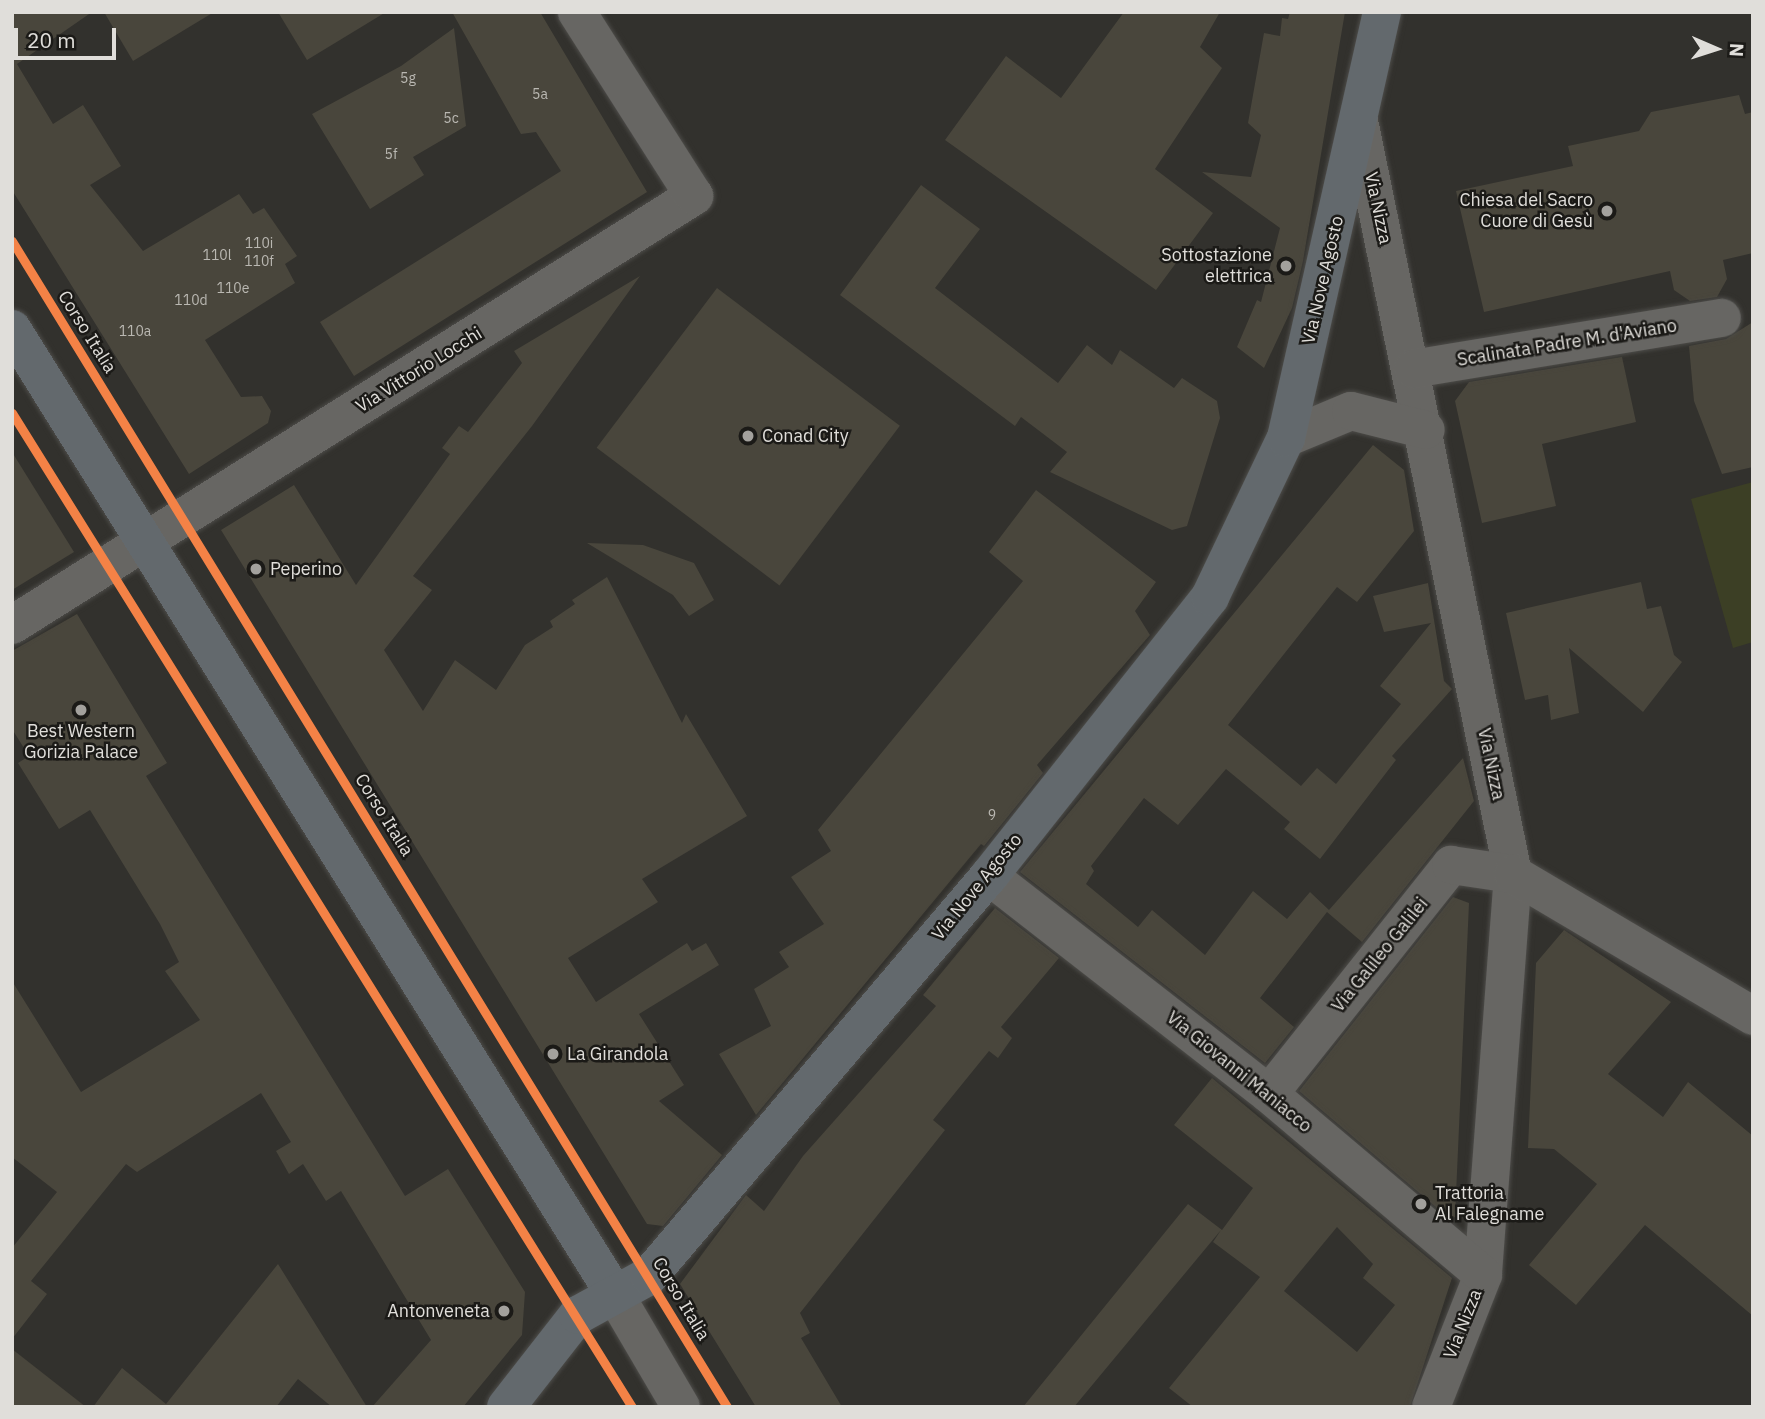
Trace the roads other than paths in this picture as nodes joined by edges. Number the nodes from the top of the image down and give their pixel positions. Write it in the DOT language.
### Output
graph roads {
  1 [pos="577,12"];
  2 [pos="1382,12"];
  3 [pos="1359,121"];
  4 [pos="1722,318"];
  5 [pos="12,330"];
  6 [pos="1413,369"];
  7 [pos="1426,430"];
  8 [pos="1286,438"];
  9 [pos="145,546"];
  10 [pos="12,625"];
  11 [pos="1513,874"];
  12 [pos="989,876"];
  13 [pos="1753,1016"];
  14 [pos="1269,1094"];
  15 [pos="1483,1275"];
  16 [pos="614,1293"];
  17 [pos="506,1407"];
  18 [pos="681,1407"];
  19 [pos="1431,1407"];
  1 -- 9 [label="street, Via Vittorio Locchi"];
  2 -- 3 [label="main road, Via Nove Agosto"];
  3 -- 6 [label="street, Via Nizza"];
  3 -- 8 [label="main road, Via Nove Agosto"];
  4 -- 6 [label="street, Scalinata Padre M. d'Aviano"];
  5 -- 9 [label="main road"];
  6 -- 7 [label="street, Via Nizza"];
  7 -- 8 [label="street"];
  7 -- 11 [label="street, Via Nizza"];
  8 -- 12 [label="main road, Via Nove Agosto"];
  9 -- 10 [label="street, Via Vittorio Locchi"];
  9 -- 16 [label="main road"];
  11 -- 13 [label="street"];
  11 -- 14 [label="street, Via Galileo Galilei"];
  11 -- 15 [label="street, Via Nizza"];
  12 -- 14 [label="street, Via Giovanni Maniacco"];
  12 -- 16 [label="main road, Via Nove Agosto"];
  14 -- 15 [label="street, Via Giovanni Maniacco"];
  15 -- 19 [label="street, Via Nizza"];
  16 -- 17 [label="main road, Via Nove Agosto"];
  16 -- 18 [label="street"];
}
